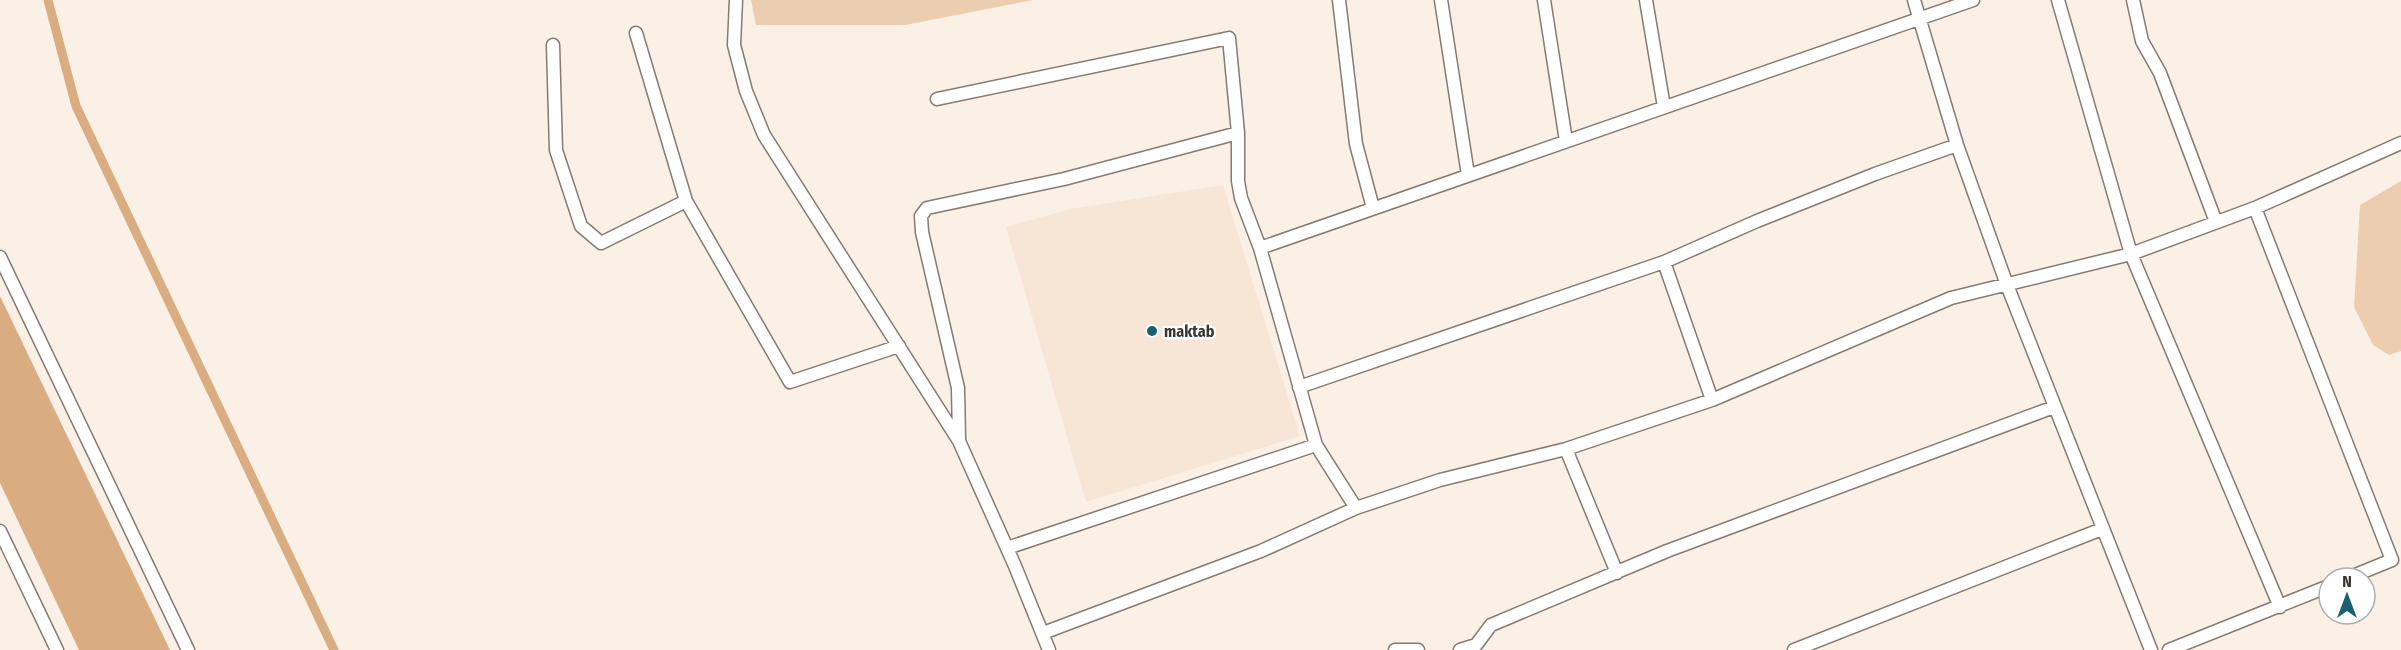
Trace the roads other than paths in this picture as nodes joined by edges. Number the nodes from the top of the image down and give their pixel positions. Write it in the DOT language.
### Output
graph roads {
  1 [pos="736,0"];
  2 [pos="1339,0"];
  3 [pos="1441,0"];
  4 [pos="1544,0"];
  5 [pos="1646,0"];
  6 [pos="1914,0"];
  7 [pos="1973,0"];
  8 [pos="2058,0"];
  9 [pos="2133,0"];
  10 [pos="1919,18"];
  11 [pos="636,33"];
  12 [pos="553,45"];
  13 [pos="937,99"];
  14 [pos="1664,107"];
  15 [pos="1238,133"];
  16 [pos="1566,141"];
  17 [pos="2401,143"];
  18 [pos="1957,145"];
  19 [pos="1468,176"];
  20 [pos="687,201"];
  21 [pos="1373,208"];
  22 [pos="2255,208"];
  23 [pos="2216,222"];
  24 [pos="1260,248"];
  25 [pos="2131,254"];
  26 [pos="0,256"];
  27 [pos="1664,261"];
  28 [pos="2007,285"];
  29 [pos="899,346"];
  30 [pos="1299,387"];
  31 [pos="1712,400"];
  32 [pos="2054,407"];
  33 [pos="959,441"];
  34 [pos="1316,445"];
  35 [pos="1566,449"];
  36 [pos="1356,508"];
  37 [pos="2102,529"];
  38 [pos="0,531"];
  39 [pos="1007,548"];
  40 [pos="2377,566"];
  41 [pos="1617,573"];
  42 [pos="2317,591"];
  43 [pos="2280,607"];
  44 [pos="1043,633"];
  45 [pos="57,650"];
  46 [pos="188,650"];
  47 [pos="1049,650"];
  48 [pos="1395,650"];
  49 [pos="1418,650"];
  50 [pos="1460,650"];
  51 [pos="1794,650"];
  52 [pos="2151,650"];
  53 [pos="2169,650"];
  1 -- 29 [label="street"];
  2 -- 21 [label="street"];
  3 -- 19 [label="street"];
  4 -- 16 [label="street"];
  5 -- 14 [label="street"];
  6 -- 10 [label="street"];
  7 -- 10 [label="street"];
  8 -- 25 [label="street"];
  9 -- 23 [label="street"];
  10 -- 14 [label="street"];
  10 -- 18 [label="street"];
  11 -- 20 [label="street"];
  12 -- 20 [label="street"];
  13 -- 15 [label="street"];
  14 -- 16 [label="street"];
  15 -- 24 [label="street"];
  15 -- 33 [label="street"];
  16 -- 19 [label="street"];
  17 -- 22 [label="street"];
  18 -- 27 [label="street"];
  18 -- 28 [label="street"];
  19 -- 21 [label="street"];
  20 -- 29 [label="street"];
  21 -- 24 [label="street"];
  22 -- 23 [label="street"];
  22 -- 40 [label="street"];
  23 -- 25 [label="street"];
  24 -- 30 [label="street"];
  25 -- 28 [label="street"];
  25 -- 43 [label="street"];
  26 -- 46 [label="street"];
  27 -- 30 [label="street"];
  27 -- 31 [label="street"];
  28 -- 31 [label="street"];
  28 -- 32 [label="street"];
  29 -- 33 [label="street"];
  30 -- 34 [label="street"];
  31 -- 35 [label="street"];
  32 -- 37 [label="street"];
  32 -- 41 [label="street"];
  33 -- 39 [label="street"];
  34 -- 36 [label="street"];
  34 -- 39 [label="street"];
  35 -- 36 [label="street"];
  35 -- 41 [label="street"];
  36 -- 44 [label="street"];
  37 -- 51 [label="street"];
  37 -- 52 [label="street"];
  38 -- 45 [label="street"];
  39 -- 44 [label="street"];
  41 -- 50 [label="street"];
  42 -- 43 [label="street"];
  43 -- 53 [label="street"];
  44 -- 47 [label="street"];
  48 -- 49 [label="street"];
}
